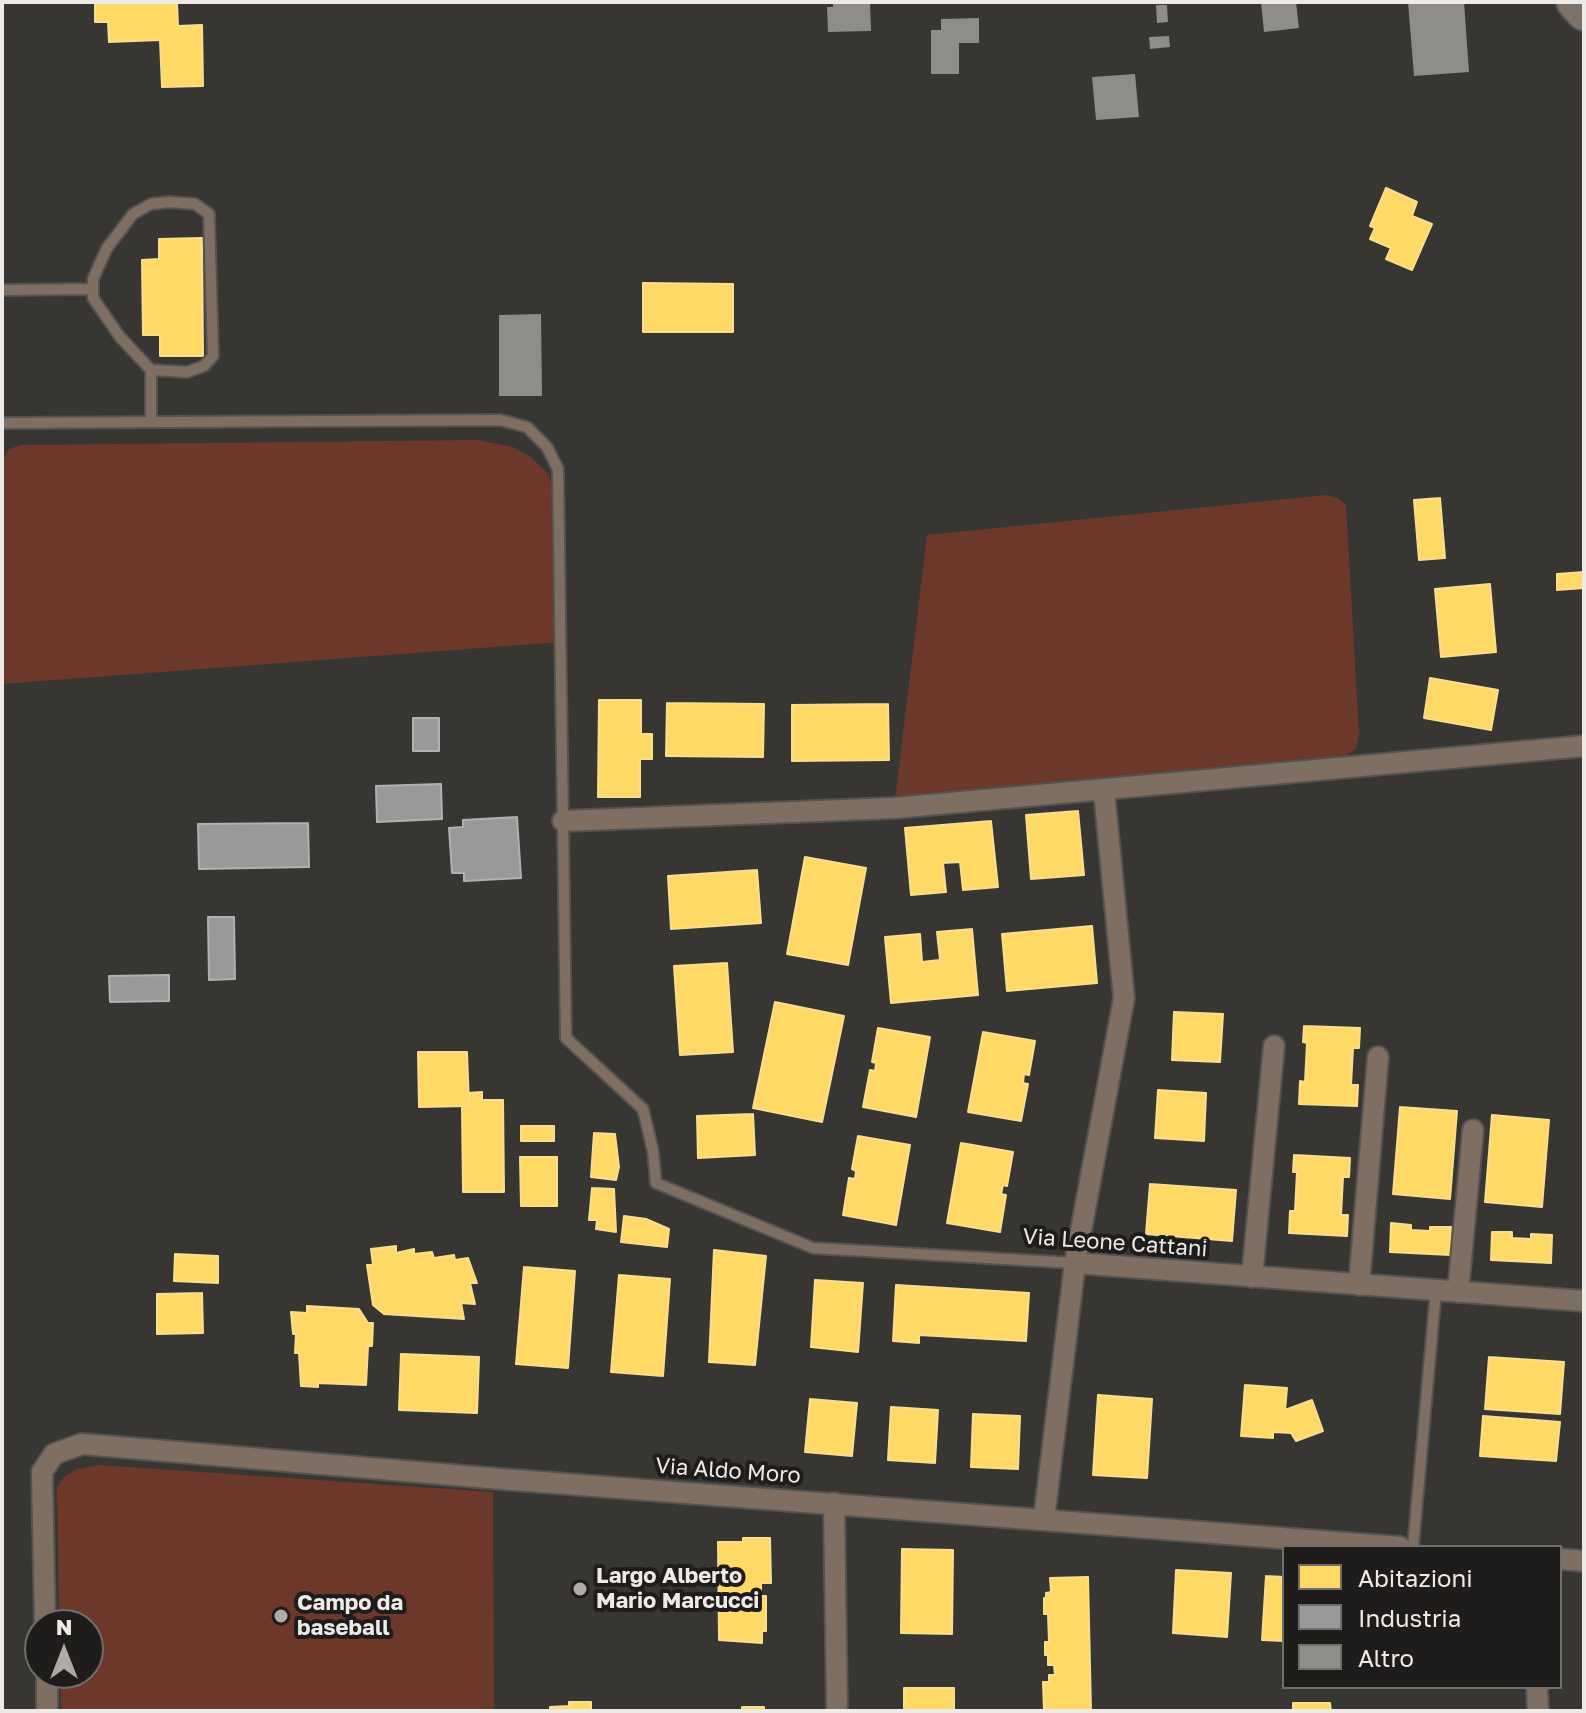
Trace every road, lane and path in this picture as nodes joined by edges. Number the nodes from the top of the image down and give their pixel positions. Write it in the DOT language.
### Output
graph roads {
  1 [pos="1574,2"];
  2 [pos="1584,13"];
  3 [pos="93,289"];
  4 [pos="2,290"];
  5 [pos="151,370"];
  6 [pos="151,422"];
  7 [pos="2,423"];
  8 [pos="1584,746"];
  9 [pos="1104,791"];
  10 [pos="563,821"];
  11 [pos="1274,1046"];
  12 [pos="1378,1057"];
  13 [pos="1473,1130"];
  14 [pos="1075,1263"];
  15 [pos="1252,1277"];
  16 [pos="1359,1285"];
  17 [pos="1436,1290"];
  18 [pos="1458,1292"];
  19 [pos="1584,1301"];
  20 [pos="834,1503"];
  21 [pos="1044,1519"];
  22 [pos="1375,1545"];
  23 [pos="1413,1545"];
  24 [pos="1562,1559"];
  25 [pos="1584,1561"];
  26 [pos="45,1609"];
  27 [pos="47,1689"];
  28 [pos="1537,1689"];
  29 [pos="47,1711"];
  30 [pos="837,1711"];
  31 [pos="1538,1711"];
  1 -- 2 [label="main road"];
  3 -- 4 [label="lane"];
  3 -- 5 [label="lane"];
  3 -- 5 [label="lane"];
  5 -- 6 [label="lane"];
  6 -- 7 [label="lane"];
  6 -- 10 [label="lane"];
  8 -- 9 [label="street"];
  9 -- 10 [label="street"];
  9 -- 14 [label="street"];
  10 -- 14 [label="lane, Via Leone Cattani"];
  11 -- 15 [label="street"];
  12 -- 16 [label="street"];
  13 -- 18 [label="street"];
  14 -- 15 [label="street, Via Leone Cattani"];
  14 -- 21 [label="street"];
  15 -- 16 [label="street, Via Leone Cattani"];
  16 -- 17 [label="street, Via Leone Cattani"];
  17 -- 18 [label="street, Via Leone Cattani"];
  17 -- 23 [label="lane"];
  18 -- 19 [label="street, Via Leone Cattani"];
  20 -- 21 [label="street, Via Aldo Moro"];
  20 -- 26 [label="street, Via Aldo Moro"];
  20 -- 30 [label="street"];
  21 -- 22 [label="street, Via Aldo Moro"];
  24 -- 25 [label="street"];
  27 -- 29 [label="street"];
  28 -- 31 [label="street"];
}
